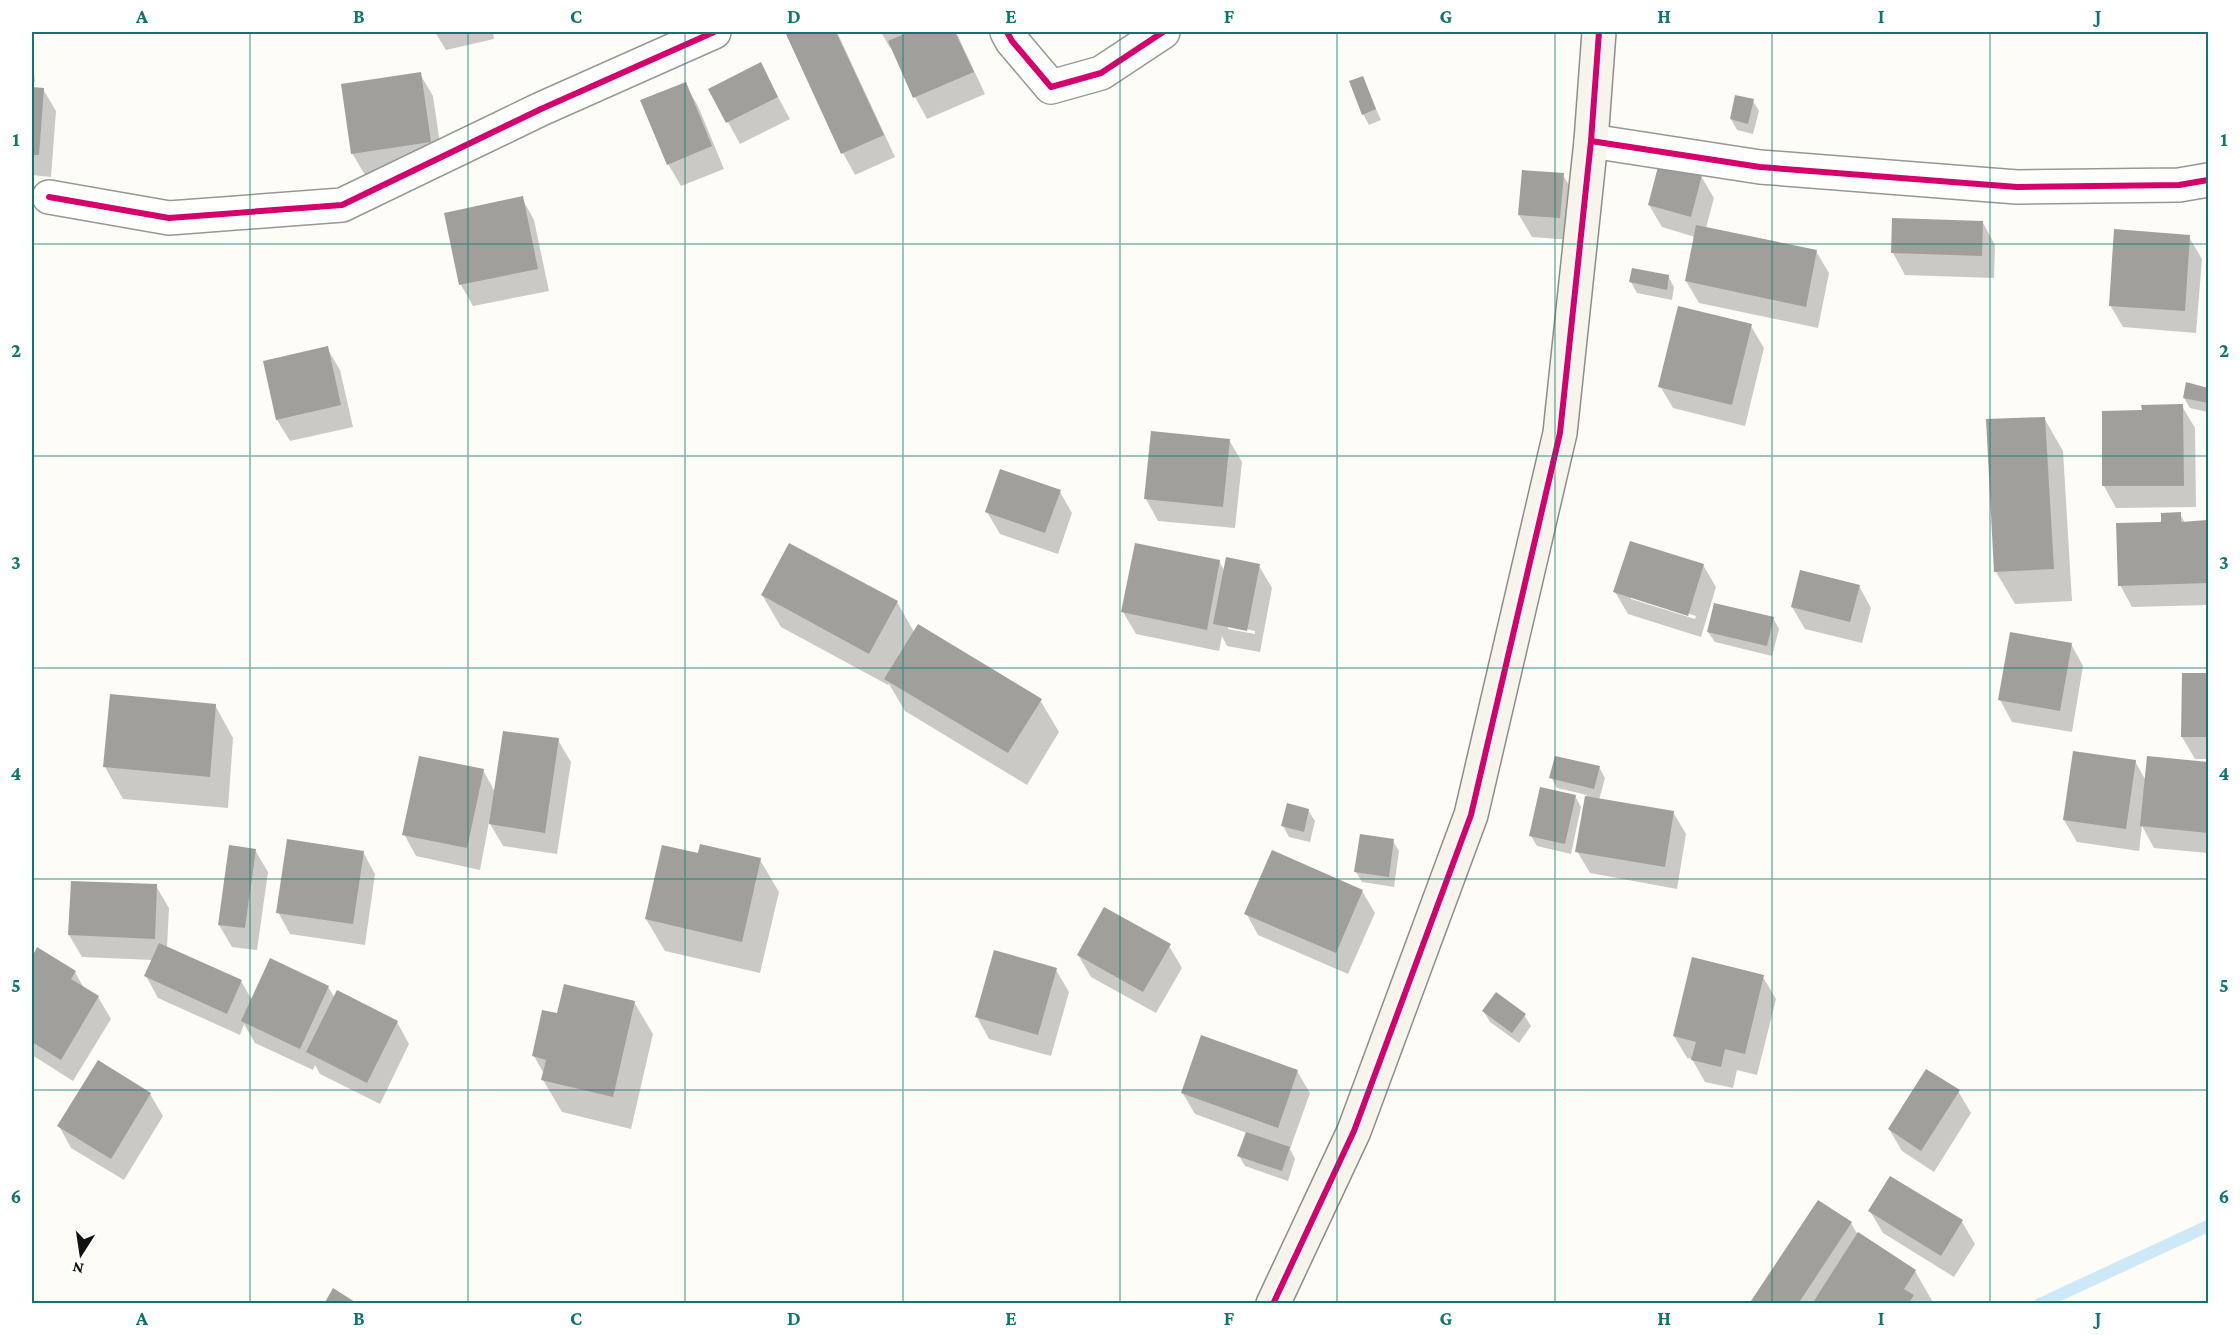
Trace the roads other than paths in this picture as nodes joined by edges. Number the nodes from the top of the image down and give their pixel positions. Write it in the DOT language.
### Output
graph roads {
  1 [pos="714,32"];
  2 [pos="1007,32"];
  3 [pos="1163,32"];
  4 [pos="1599,32"];
  5 [pos="1591,141"];
  6 [pos="2208,180"];
  7 [pos="49,196"];
  8 [pos="1273,1304"];
  1 -- 7 [label="street"];
  2 -- 3 [label="street"];
  4 -- 5 [label="street"];
  5 -- 6 [label="street"];
  5 -- 8 [label="street"];
}
